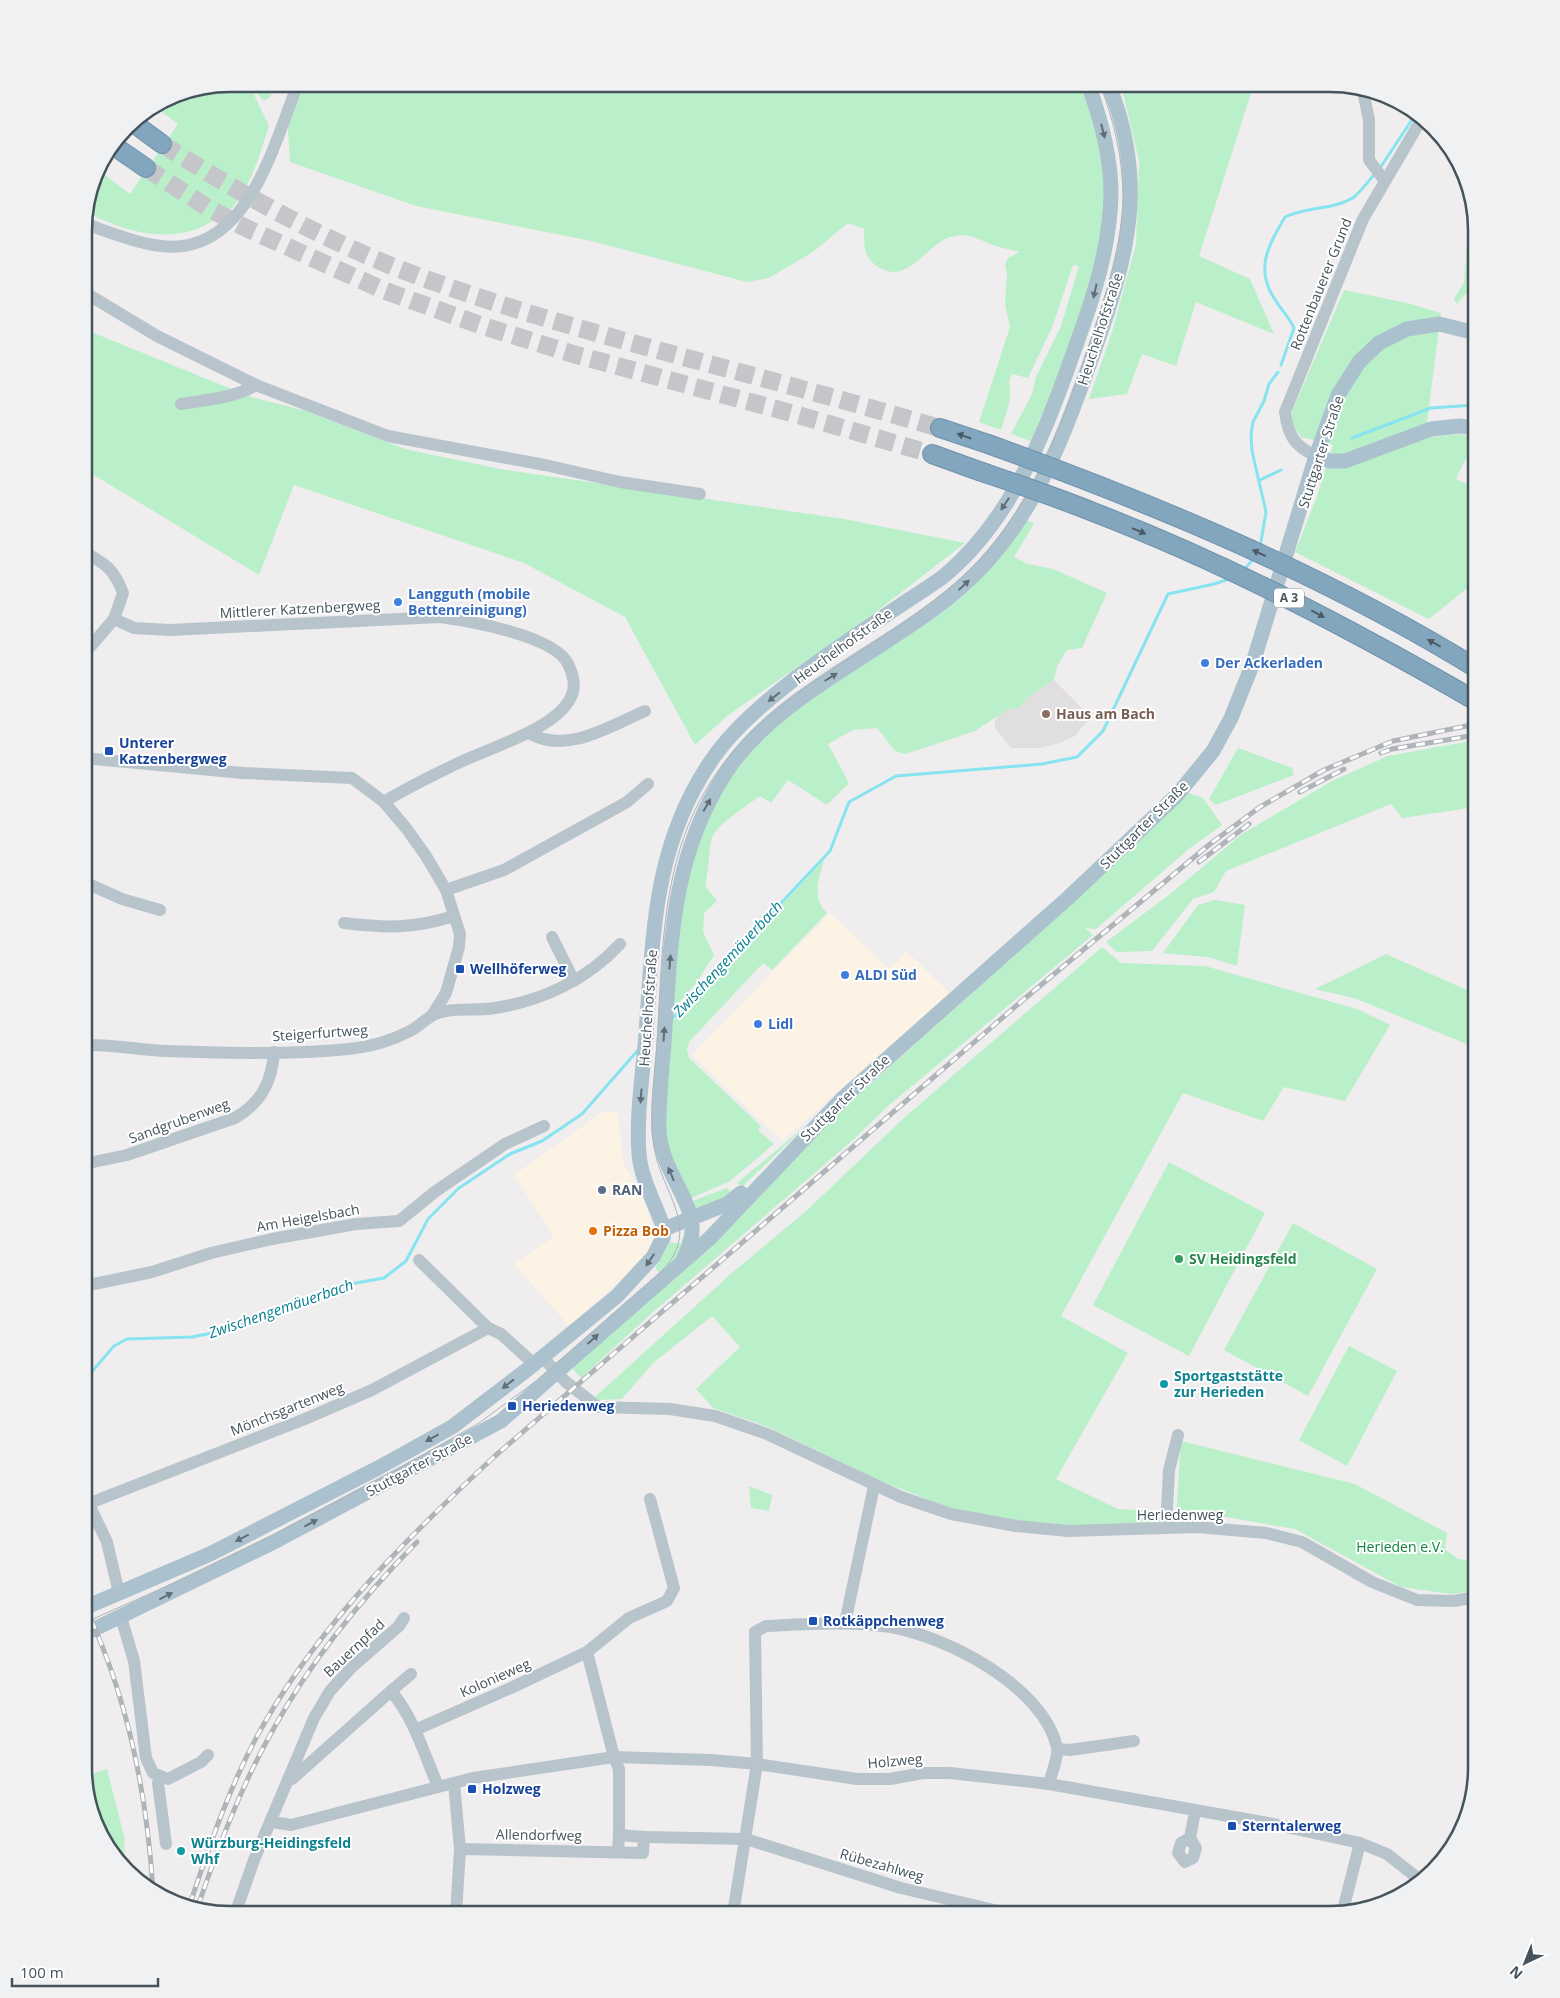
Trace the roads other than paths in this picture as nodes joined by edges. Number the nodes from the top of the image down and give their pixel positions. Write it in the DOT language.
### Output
graph roads {
  1 [pos="295,92"];
  2 [pos="1091,93"];
  3 [pos="1111,93"];
  4 [pos="1364,97"];
  5 [pos="1418,125"];
  6 [pos="139,127"];
  7 [pos="162,144"];
  8 [pos="119,149"];
  9 [pos="146,168"];
  10 [pos="1384,180"];
  11 [pos="93,226"];
  12 [pos="93,297"];
  13 [pos="1468,331"];
  14 [pos="256,384"];
  15 [pos="181,404"];
  16 [pos="1468,427"];
  17 [pos="940,428"];
  18 [pos="932,454"];
  19 [pos="1316,456"];
  20 [pos="700,494"];
  21 [pos="93,557"];
  22 [pos="114,619"];
  23 [pos="93,644"];
  24 [pos="1468,663"];
  25 [pos="1468,697"];
  26 [pos="645,711"];
  27 [pos="529,733"];
  28 [pos="93,759"];
  29 [pos="648,784"];
  30 [pos="384,802"];
  31 [pos="93,886"];
  32 [pos="446,890"];
  33 [pos="160,910"];
  34 [pos="454,916"];
  35 [pos="344,923"];
  36 [pos="552,937"];
  37 [pos="620,944"];
  38 [pos="574,981"];
  39 [pos="434,1014"];
  40 [pos="93,1046"];
  41 [pos="274,1052"];
  42 [pos="544,1126"];
  43 [pos="93,1162"];
  44 [pos="779,1163"];
  45 [pos="726,1218"];
  46 [pos="692,1224"];
  47 [pos="664,1229"];
  48 [pos="419,1260"];
  49 [pos="682,1261"];
  50 [pos="93,1284"];
  51 [pos="488,1328"];
  52 [pos="538,1360"];
  53 [pos="557,1373"];
  54 [pos="1178,1435"];
  55 [pos="874,1486"];
  56 [pos="93,1496"];
  57 [pos="650,1499"];
  58 [pos="93,1511"];
  59 [pos="1166,1528"];
  60 [pos="119,1593"];
  61 [pos="1468,1599"];
  62 [pos="93,1604"];
  63 [pos="122,1617"];
  64 [pos="404,1618"];
  65 [pos="845,1623"];
  66 [pos="93,1630"];
  67 [pos="587,1652"];
  68 [pos="411,1674"];
  69 [pos="391,1691"];
  70 [pos="415,1730"];
  71 [pos="1134,1741"];
  72 [pos="1058,1749"];
  73 [pos="208,1754"];
  74 [pos="614,1758"];
  75 [pos="757,1764"];
  76 [pos="160,1776"];
  77 [pos="289,1781"];
  78 [pos="454,1783"];
  79 [pos="1049,1784"];
  80 [pos="438,1786"];
  81 [pos="1196,1810"];
  82 [pos="272,1822"];
  83 [pos="619,1835"];
  84 [pos="644,1837"];
  85 [pos="1190,1838"];
  86 [pos="746,1839"];
  87 [pos="1360,1843"];
  88 [pos="166,1844"];
  89 [pos="460,1849"];
  90 [pos="618,1852"];
  91 [pos="1415,1876"];
  92 [pos="1344,1904"];
  93 [pos="238,1906"];
  94 [pos="456,1906"];
  95 [pos="734,1906"];
  96 [pos="977,1906"];
  1 -- 11 [label="street"];
  2 -- 47 [label="main road, Heuchelhofstraße, one-way"];
  46 -- 3 [label="main road, Heuchelhofstraße, one-way"];
  4 -- 10 [label="street"];
  5 -- 10 [label="street, Rottenbauerer Grund"];
  6 -- 7 [label="highway"];
  8 -- 9 [label="highway"];
  10 -- 19 [label="street, Rottenbauerer Grund"];
  12 -- 14 [label="street"];
  13 -- 19 [label="main road, Stuttgarter Straße"];
  14 -- 15 [label="street"];
  14 -- 20 [label="street"];
  16 -- 19 [label="main road"];
  24 -- 17 [label="highway, A 3, one-way, bridge"];
  18 -- 25 [label="highway, A 3, one-way, bridge"];
  19 -- 44 [label="main road, Stuttgarter Straße"];
  21 -- 22 [label="street"];
  22 -- 23 [label="street"];
  22 -- 27 [label="street, Mittlerer Katzenbergweg"];
  26 -- 27 [label="street"];
  27 -- 30 [label="street, Mittlerer Katzenbergweg"];
  28 -- 30 [label="street"];
  29 -- 32 [label="street"];
  30 -- 32 [label="street"];
  31 -- 33 [label="street"];
  32 -- 34 [label="street"];
  34 -- 35 [label="street"];
  34 -- 39 [label="street"];
  36 -- 38 [label="street"];
  37 -- 38 [label="street, Steigerfurtweg"];
  38 -- 39 [label="street, Steigerfurtweg"];
  39 -- 41 [label="street, Steigerfurtweg"];
  40 -- 41 [label="street, Steigerfurtweg"];
  41 -- 43 [label="street, Sandgrubenweg"];
  42 -- 50 [label="street, Am Heigelsbach"];
  44 -- 45 [label="main road, Stuttgarter Straße"];
  44 -- 46 [label="main road, Stuttgarter Straße"];
  45 -- 46 [label="main road, Stuttgarter Straße"];
  45 -- 49 [label="main road, Stuttgarter Straße"];
  46 -- 47 [label="main road, Stuttgarter Straße"];
  46 -- 49 [label="main road, Stuttgarter Straße"];
  47 -- 52 [label="main road, Stuttgarter Straße, one-way"];
  48 -- 51 [label="street"];
  53 -- 49 [label="main road, Stuttgarter Straße, one-way"];
  51 -- 52 [label="street"];
  51 -- 56 [label="street, Mönchsgartenweg"];
  52 -- 53 [label="street, Heriedenweg"];
  52 -- 60 [label="main road, Stuttgarter Straße, one-way"];
  53 -- 55 [label="street, Heriedenweg"];
  63 -- 53 [label="main road, Stuttgarter Straße, one-way"];
  54 -- 59 [label="street"];
  55 -- 59 [label="street, Heriedenweg"];
  55 -- 65 [label="street"];
  57 -- 67 [label="street, Kolonieweg"];
  58 -- 60 [label="street"];
  59 -- 61 [label="street, Heriedenweg"];
  60 -- 62 [label="main road, Stuttgarter Straße"];
  60 -- 63 [label="main road"];
  63 -- 66 [label="main road, Stuttgarter Straße"];
  63 -- 76 [label="street"];
  64 -- 77 [label="street, Bauernpfad"];
  65 -- 72 [label="street"];
  65 -- 75 [label="street"];
  67 -- 70 [label="street, Kolonieweg"];
  67 -- 74 [label="street"];
  68 -- 69 [label="street"];
  69 -- 70 [label="street"];
  69 -- 77 [label="street"];
  70 -- 80 [label="street"];
  71 -- 72 [label="street"];
  72 -- 79 [label="street"];
  73 -- 76 [label="street"];
  74 -- 75 [label="street, Holzweg"];
  74 -- 78 [label="street, Holzweg"];
  74 -- 83 [label="street"];
  75 -- 79 [label="street, Holzweg"];
  75 -- 86 [label="street"];
  76 -- 88 [label="street"];
  77 -- 82 [label="street, Bauernpfad"];
  78 -- 80 [label="street, Holzweg"];
  78 -- 89 [label="street"];
  79 -- 81 [label="street"];
  80 -- 82 [label="street, Holzweg"];
  81 -- 85 [label="street"];
  81 -- 87 [label="street"];
  82 -- 93 [label="street, Bauernpfad"];
  83 -- 84 [label="street"];
  83 -- 90 [label="street"];
  84 -- 86 [label="street"];
  84 -- 90 [label="street, Allendorfweg"];
  86 -- 95 [label="street"];
  86 -- 96 [label="street, Rübezahlweg"];
  87 -- 91 [label="street"];
  87 -- 92 [label="street"];
  89 -- 90 [label="street, Allendorfweg"];
  89 -- 94 [label="street"];
}
